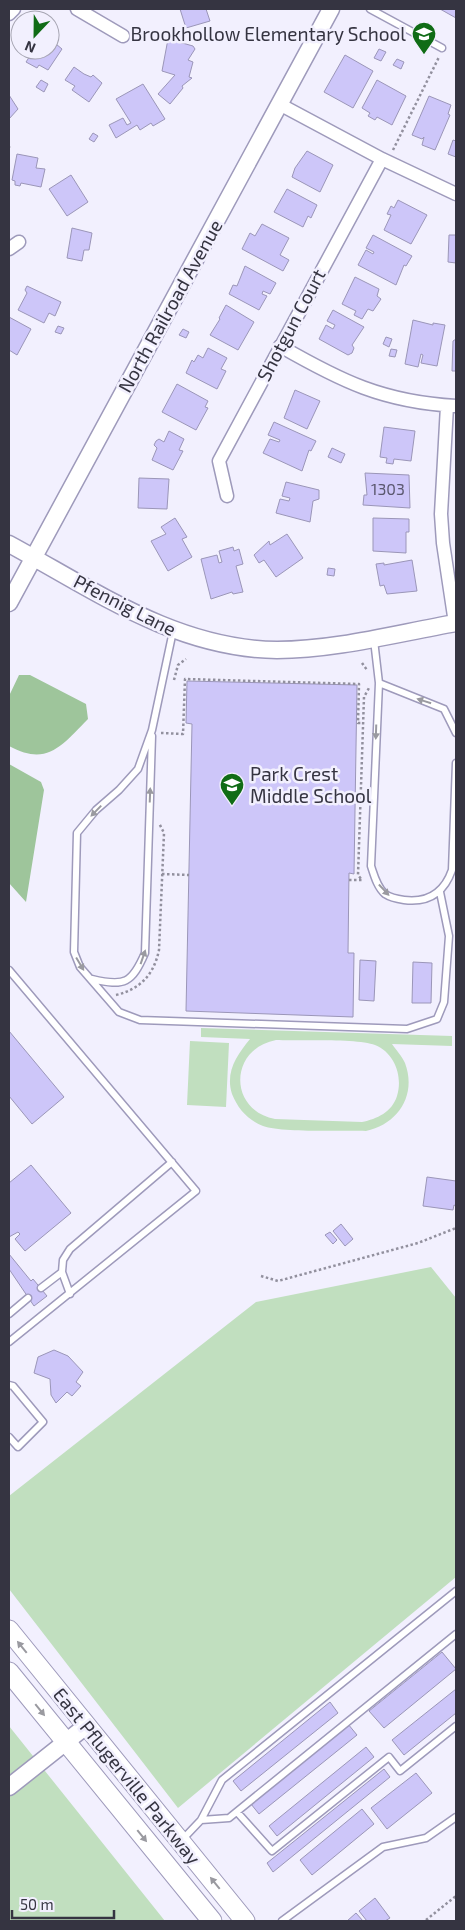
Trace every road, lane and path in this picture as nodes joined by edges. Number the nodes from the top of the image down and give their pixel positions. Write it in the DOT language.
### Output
graph roads {
  1 [pos="14,9"];
  2 [pos="78,9"];
  3 [pos="332,9"];
  4 [pos="370,9"];
  5 [pos="9,14"];
  6 [pos="123,36"];
  7 [pos="442,48"];
  8 [pos="281,105"];
  9 [pos="393,150"];
  10 [pos="382,159"];
  11 [pos="456,194"];
  12 [pos="280,346"];
  13 [pos="452,406"];
  14 [pos="226,496"];
  15 [pos="9,544"];
  16 [pos="33,557"];
  17 [pos="9,603"];
  18 [pos="456,623"];
  19 [pos="173,631"];
  20 [pos="373,637"];
  21 [pos="362,663"];
  22 [pos="368,675"];
  23 [pos="369,681"];
  24 [pos="379,683"];
  25 [pos="363,723"];
  26 [pos="152,730"];
  27 [pos="161,733"];
  28 [pos="456,734"];
  29 [pos="456,763"];
  30 [pos="162,874"];
  31 [pos="189,875"];
  32 [pos="349,880"];
  33 [pos="440,892"];
  34 [pos="9,970"];
  35 [pos="92,979"];
  36 [pos="172,1162"];
  37 [pos="456,1228"];
  38 [pos="62,1272"];
  39 [pos="261,1276"];
  40 [pos="41,1288"];
  41 [pos="70,1294"];
  42 [pos="28,1298"];
  43 [pos="9,1314"];
  44 [pos="9,1342"];
  45 [pos="9,1385"];
  46 [pos="9,1437"];
  47 [pos="456,1592"];
  48 [pos="9,1630"];
  49 [pos="456,1634"];
  50 [pos="9,1672"];
  51 [pos="86,1726"];
  52 [pos="456,1726"];
  53 [pos="66,1742"];
  54 [pos="9,1787"];
  55 [pos="237,1812"];
  56 [pos="456,1817"];
  57 [pos="201,1820"];
  58 [pos="181,1841"];
  59 [pos="455,1898"];
  60 [pos="426,1920"];
  61 [pos="212,1921"];
  62 [pos="246,1921"];
  63 [pos="282,1921"];
  1 -- 5 [label="street"];
  2 -- 6 [label="street"];
  3 -- 8 [label="street, North Railroad Avenue"];
  4 -- 7 [label="lane"];
  7 -- 9 [label="path"];
  8 -- 10 [label="street"];
  8 -- 16 [label="street, North Railroad Avenue"];
  10 -- 11 [label="street"];
  10 -- 12 [label="street, Shotgun Court"];
  12 -- 13 [label="street"];
  12 -- 14 [label="street, Shotgun Court"];
  13 -- 18 [label="street"];
  15 -- 16 [label="street, Pfennig Lane"];
  16 -- 17 [label="street, North Railroad Avenue"];
  16 -- 19 [label="street, Pfennig Lane"];
  18 -- 20 [label="street, Pfennig Lane"];
  19 -- 20 [label="street, Pfennig Lane"];
  19 -- 26 [label="lane"];
  20 -- 24 [label="lane"];
  21 -- 22 [label="path"];
  23 -- 25 [label="path"];
  28 -- 24 [label="lane, one-way"];
  24 -- 33 [label="lane, one-way"];
  25 -- 27 [label="path"];
  25 -- 32 [label="path"];
  26 -- 35 [label="lane, one-way"];
  35 -- 26 [label="lane, one-way"];
  29 -- 33 [label="lane"];
  30 -- 31 [label="path"];
  33 -- 35 [label="lane"];
  34 -- 36 [label="lane"];
  36 -- 38 [label="lane"];
  36 -- 41 [label="lane"];
  37 -- 39 [label="path"];
  38 -- 40 [label="lane"];
  38 -- 41 [label="lane"];
  41 -- 44 [label="lane"];
  42 -- 43 [label="lane"];
  45 -- 46 [label="lane"];
  47 -- 57 [label="lane"];
  51 -- 48 [label="main road, East Pflugerville Parkway, one-way"];
  49 -- 55 [label="lane"];
  50 -- 53 [label="main road, East Pflugerville Parkway, one-way"];
  51 -- 53 [label="street"];
  51 -- 58 [label="main road, East Pflugerville Parkway"];
  52 -- 55 [label="lane"];
  53 -- 54 [label="street"];
  53 -- 61 [label="main road, East Pflugerville Parkway, one-way"];
  55 -- 57 [label="lane"];
  56 -- 63 [label="lane"];
  57 -- 58 [label="lane"];
  62 -- 58 [label="main road, East Pflugerville Parkway, one-way"];
  59 -- 60 [label="path"];
}
